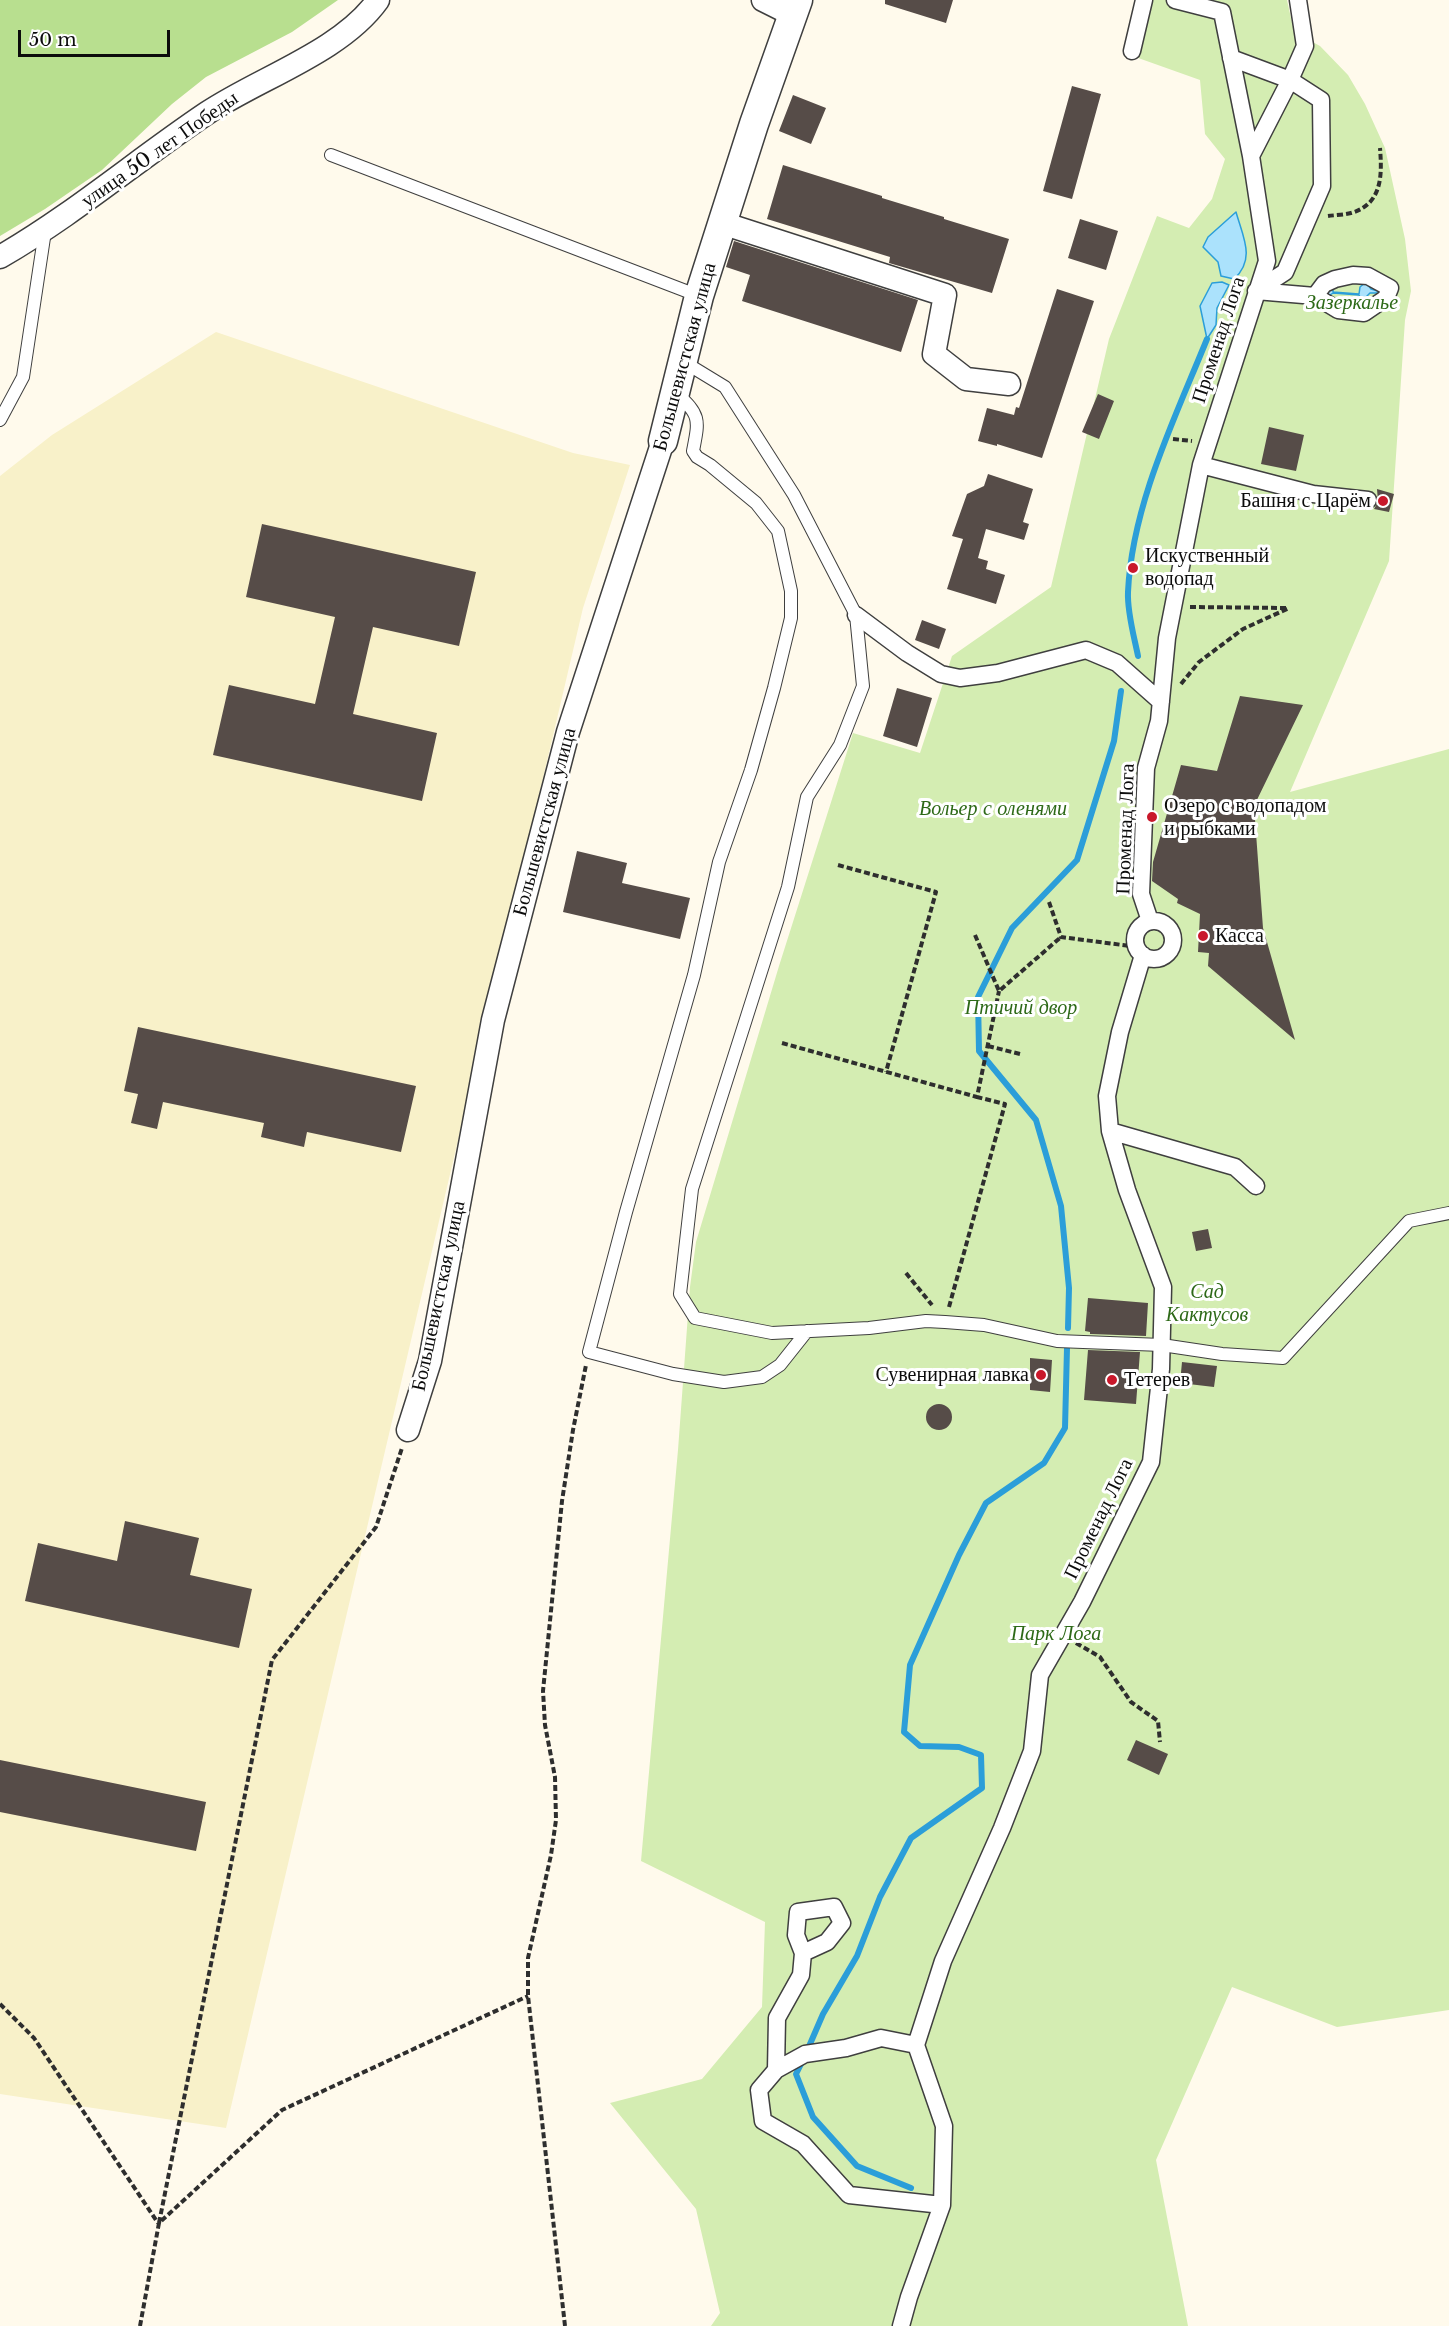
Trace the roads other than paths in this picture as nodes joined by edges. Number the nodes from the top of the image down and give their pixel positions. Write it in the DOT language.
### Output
graph roads {
  1 [pos="378,0"];
  2 [pos="763,0"];
  3 [pos="1144,0"];
  4 [pos="1175,0"];
  5 [pos="1298,0"];
  6 [pos="795,7"];
  7 [pos="1132,51"];
  8 [pos="1231,58"];
  9 [pos="1290,80"];
  10 [pos="331,155"];
  11 [pos="1251,156"];
  12 [pos="722,223"];
  13 [pos="45,231"];
  14 [pos="0,257"];
  15 [pos="1256,291"];
  16 [pos="699,296"];
  17 [pos="1316,296"];
  18 [pos="684,362"];
  19 [pos="1009,384"];
  20 [pos="676,393"];
  21 [pos="0,420"];
  22 [pos="663,441"];
  23 [pos="1201,465"];
  24 [pos="1368,500"];
  25 [pos="856,615"];
  26 [pos="1161,702"];
  27 [pos="1150,921"];
  28 [pos="1140,951"];
  29 [pos="1110,1131"];
  30 [pos="1256,1186"];
  31 [pos="1449,1213"];
  32 [pos="807,1331"];
  33 [pos="1162,1345"];
  34 [pos="408,1430"];
  35 [pos="803,1953"];
  36 [pos="916,2045"];
  37 [pos="776,2070"];
  38 [pos="942,2205"];
  39 [pos="901,2326"];
  1 -- 13 [label="street, улица 50 лет Победы"];
  2 -- 6 [label="street"];
  3 -- 7 [label="street"];
  4 -- 8 [label="street, Променад Лога"];
  5 -- 9 [label="street"];
  6 -- 12 [label="street, Большевистская улица"];
  8 -- 9 [label="street"];
  8 -- 11 [label="street, Променад Лога"];
  9 -- 11 [label="street"];
  9 -- 15 [label="street"];
  10 -- 16 [label="lane"];
  11 -- 15 [label="street, Променад Лога"];
  12 -- 16 [label="street, Большевистская улица"];
  12 -- 19 [label="street"];
  13 -- 14 [label="street, улица 50 лет Победы"];
  13 -- 21 [label="lane"];
  15 -- 17 [label="street"];
  15 -- 23 [label="street, Променад Лога"];
  16 -- 18 [label="street, Большевистская улица"];
  18 -- 20 [label="street, Большевистская улица"];
  18 -- 25 [label="lane"];
  20 -- 22 [label="street, Большевистская улица"];
  20 -- 32 [label="lane"];
  22 -- 34 [label="street, Большевистская улица"];
  23 -- 24 [label="street"];
  23 -- 26 [label="street, Променад Лога"];
  25 -- 26 [label="street"];
  25 -- 32 [label="lane"];
  26 -- 27 [label="street, Променад Лога"];
  27 -- 28 [label="street"];
  27 -- 28 [label="street"];
  28 -- 29 [label="street, Променад Лога"];
  29 -- 30 [label="street"];
  29 -- 33 [label="street, Променад Лога"];
  31 -- 33 [label="lane"];
  32 -- 33 [label="lane"];
  33 -- 36 [label="street, Променад Лога"];
  35 -- 37 [label="street"];
  36 -- 37 [label="street"];
  36 -- 38 [label="street"];
  37 -- 38 [label="street"];
  38 -- 39 [label="street"];
}
